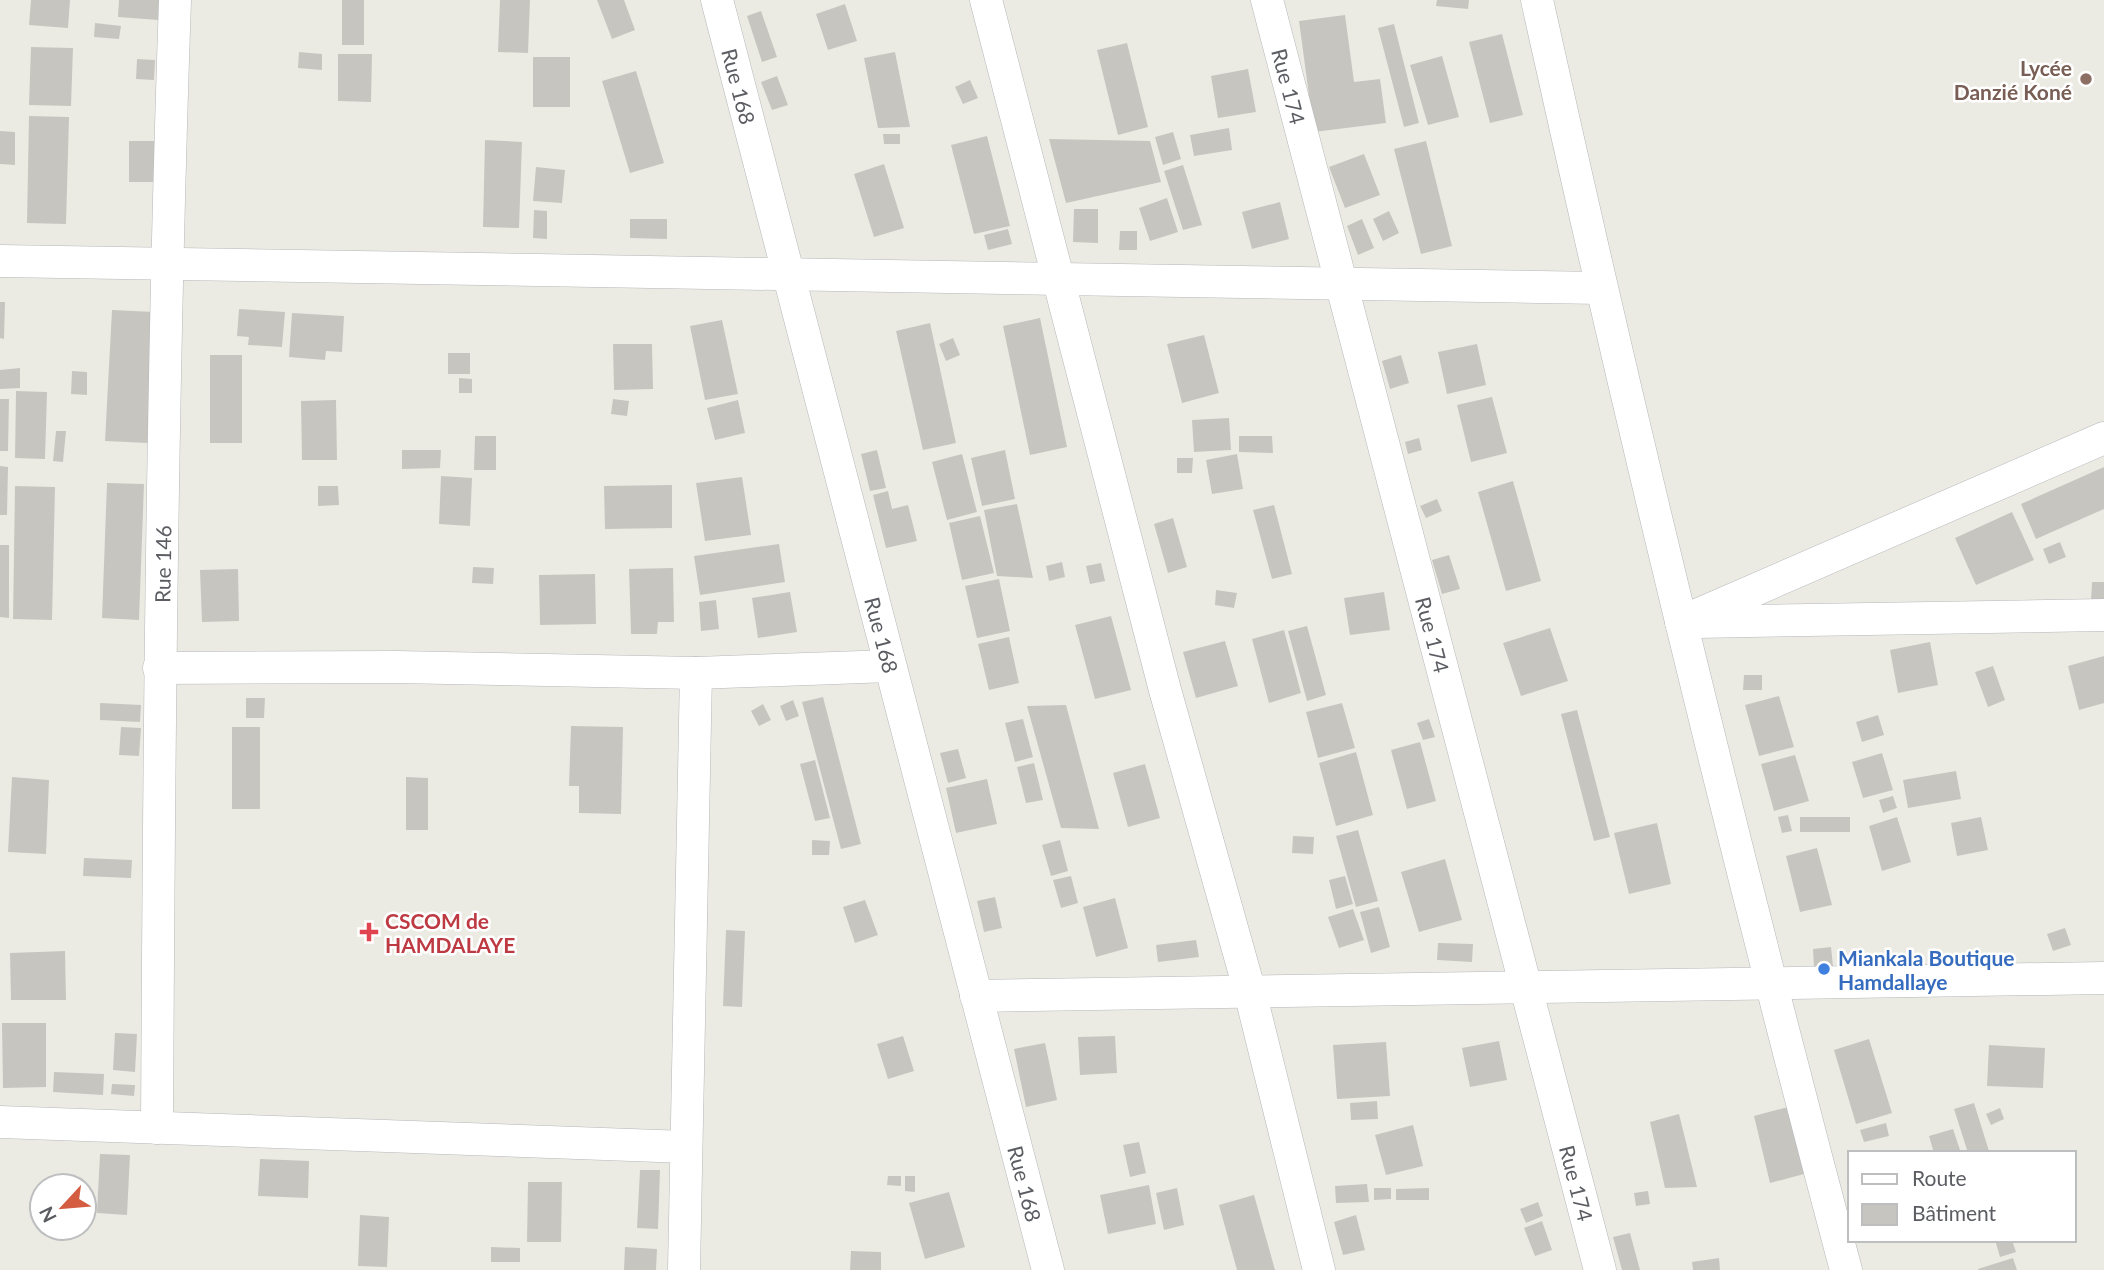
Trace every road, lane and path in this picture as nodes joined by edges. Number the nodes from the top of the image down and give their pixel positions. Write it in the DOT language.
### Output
graph roads {
  1 [pos="174,0"];
  2 [pos="717,0"];
  3 [pos="986,0"];
  4 [pos="1267,0"];
  5 [pos="1537,0"];
  6 [pos="0,261"];
  7 [pos="165,264"];
  8 [pos="790,275"];
  9 [pos="1058,279"];
  10 [pos="1342,284"];
  11 [pos="1601,288"];
  12 [pos="2104,438"];
  13 [pos="2104,615"];
  14 [pos="1681,622"];
  15 [pos="890,666"];
  16 [pos="159,668"];
  17 [pos="696,673"];
  18 [pos="2104,978"];
  19 [pos="1770,984"];
  20 [pos="1526,987"];
  21 [pos="1250,992"];
  22 [pos="976,996"];
  23 [pos="0,1122"];
  24 [pos="157,1128"];
  25 [pos="686,1147"];
  26 [pos="684,1270"];
  27 [pos="1048,1270"];
  28 [pos="1319,1270"];
  29 [pos="1600,1270"];
  30 [pos="1846,1270"];
  1 -- 7 [label="street, Rue 146"];
  2 -- 8 [label="street, Rue 168"];
  3 -- 9 [label="street"];
  4 -- 10 [label="street, Rue 174"];
  5 -- 11 [label="street"];
  6 -- 7 [label="street"];
  7 -- 8 [label="street"];
  7 -- 16 [label="street, Rue 146"];
  8 -- 9 [label="street"];
  8 -- 15 [label="street, Rue 168"];
  9 -- 10 [label="street"];
  9 -- 21 [label="street"];
  10 -- 11 [label="street"];
  10 -- 20 [label="street, Rue 174"];
  11 -- 14 [label="street"];
  12 -- 14 [label="street"];
  13 -- 14 [label="street"];
  14 -- 19 [label="street"];
  15 -- 17 [label="street"];
  15 -- 22 [label="street, Rue 168"];
  16 -- 17 [label="street"];
  16 -- 24 [label="street, Rue 146"];
  17 -- 25 [label="street"];
  18 -- 19 [label="street"];
  19 -- 20 [label="street"];
  19 -- 30 [label="street"];
  20 -- 21 [label="street"];
  20 -- 29 [label="street, Rue 174"];
  21 -- 22 [label="street"];
  21 -- 28 [label="street"];
  22 -- 27 [label="street, Rue 168"];
  23 -- 24 [label="street"];
  24 -- 25 [label="street"];
  25 -- 26 [label="street"];
}
